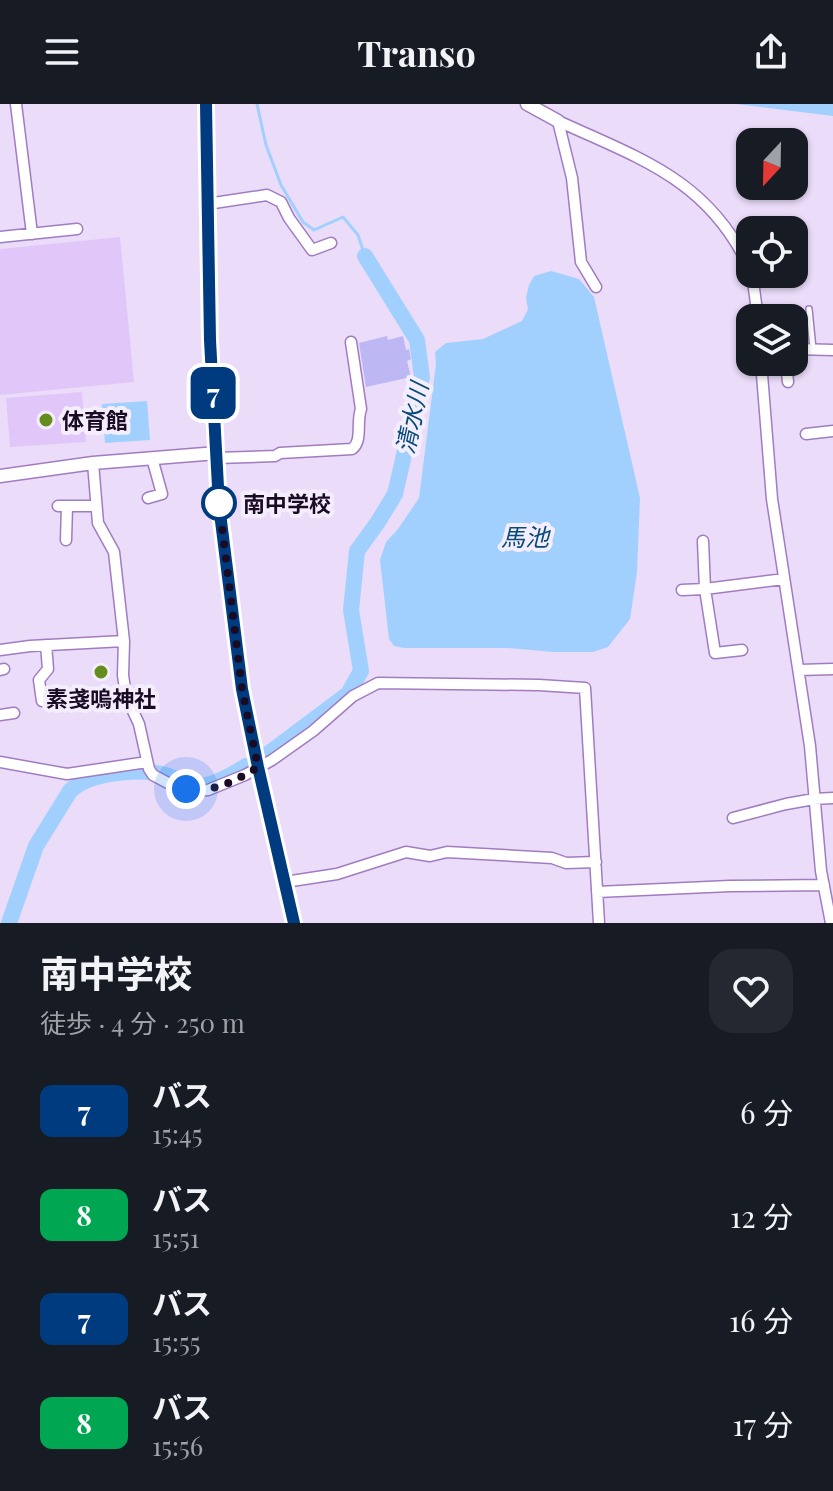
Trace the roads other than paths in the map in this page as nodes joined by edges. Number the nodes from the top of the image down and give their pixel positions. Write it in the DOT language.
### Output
graph roads {
  1 [pos="16,104"];
  2 [pos="206,104"];
  3 [pos="527,104"];
  4 [pos="558,121"];
  5 [pos="207,204"];
  6 [pos="77,229"];
  7 [pos="32,234"];
  8 [pos="0,237"];
  9 [pos="331,243"];
  10 [pos="736,247"];
  11 [pos="596,287"];
  12 [pos="809,309"];
  13 [pos="351,342"];
  14 [pos="808,350"];
  15 [pos="814,350"];
  16 [pos="833,350"];
  17 [pos="762,376"];
  18 [pos="787,376"];
  19 [pos="787,382"];
  20 [pos="833,431"];
  21 [pos="806,434"];
  22 [pos="217,456"];
  23 [pos="152,458"];
  24 [pos="93,463"];
  25 [pos="0,476"];
  26 [pos="148,498"];
  27 [pos="96,506"];
  28 [pos="66,540"];
  29 [pos="703,541"];
  30 [pos="784,579"];
  31 [pos="705,589"];
  32 [pos="682,590"];
  33 [pos="124,641"];
  34 [pos="46,645"];
  35 [pos="0,650"];
  36 [pos="742,650"];
  37 [pos="833,669"];
  38 [pos="799,670"];
  39 [pos="42,701"];
  40 [pos="14,713"];
  41 [pos="0,715"];
  42 [pos="0,762"];
  43 [pos="258,767"];
  44 [pos="150,769"];
  45 [pos="833,798"];
  46 [pos="814,799"];
  47 [pos="733,818"];
  48 [pos="596,862"];
  49 [pos="285,882"];
  50 [pos="824,885"];
  51 [pos="597,892"];
  52 [pos="294,923"];
  53 [pos="599,923"];
  54 [pos="831,923"];
  1 -- 7 [label="street"];
  2 -- 5 [label="street"];
  3 -- 4 [label="street"];
  4 -- 10 [label="street"];
  4 -- 11 [label="street"];
  5 -- 9 [label="street"];
  5 -- 22 [label="street"];
  6 -- 7 [label="street"];
  7 -- 8 [label="street"];
  12 -- 15 [label="lane"];
  13 -- 22 [label="street"];
  14 -- 15 [label="street"];
  15 -- 16 [label="street"];
  17 -- 30 [label="street"];
  18 -- 19 [label="street"];
  20 -- 21 [label="street"];
  22 -- 23 [label="street"];
  22 -- 43 [label="street"];
  23 -- 24 [label="street"];
  23 -- 26 [label="street"];
  24 -- 25 [label="street"];
  24 -- 27 [label="street"];
  27 -- 28 [label="street"];
  27 -- 33 [label="street"];
  29 -- 31 [label="street"];
  30 -- 31 [label="street"];
  30 -- 38 [label="street"];
  31 -- 32 [label="street"];
  31 -- 36 [label="street"];
  33 -- 34 [label="street"];
  33 -- 44 [label="street"];
  34 -- 35 [label="street"];
  34 -- 39 [label="street"];
  37 -- 38 [label="street"];
  38 -- 46 [label="street"];
  40 -- 41 [label="street"];
  42 -- 44 [label="street"];
  43 -- 44 [label="street"];
  43 -- 48 [label="street"];
  43 -- 49 [label="street"];
  45 -- 46 [label="street"];
  46 -- 47 [label="street"];
  46 -- 50 [label="street"];
  48 -- 49 [label="street"];
  48 -- 51 [label="street"];
  49 -- 52 [label="street"];
  50 -- 51 [label="street"];
  50 -- 54 [label="street"];
  51 -- 53 [label="street"];
}
